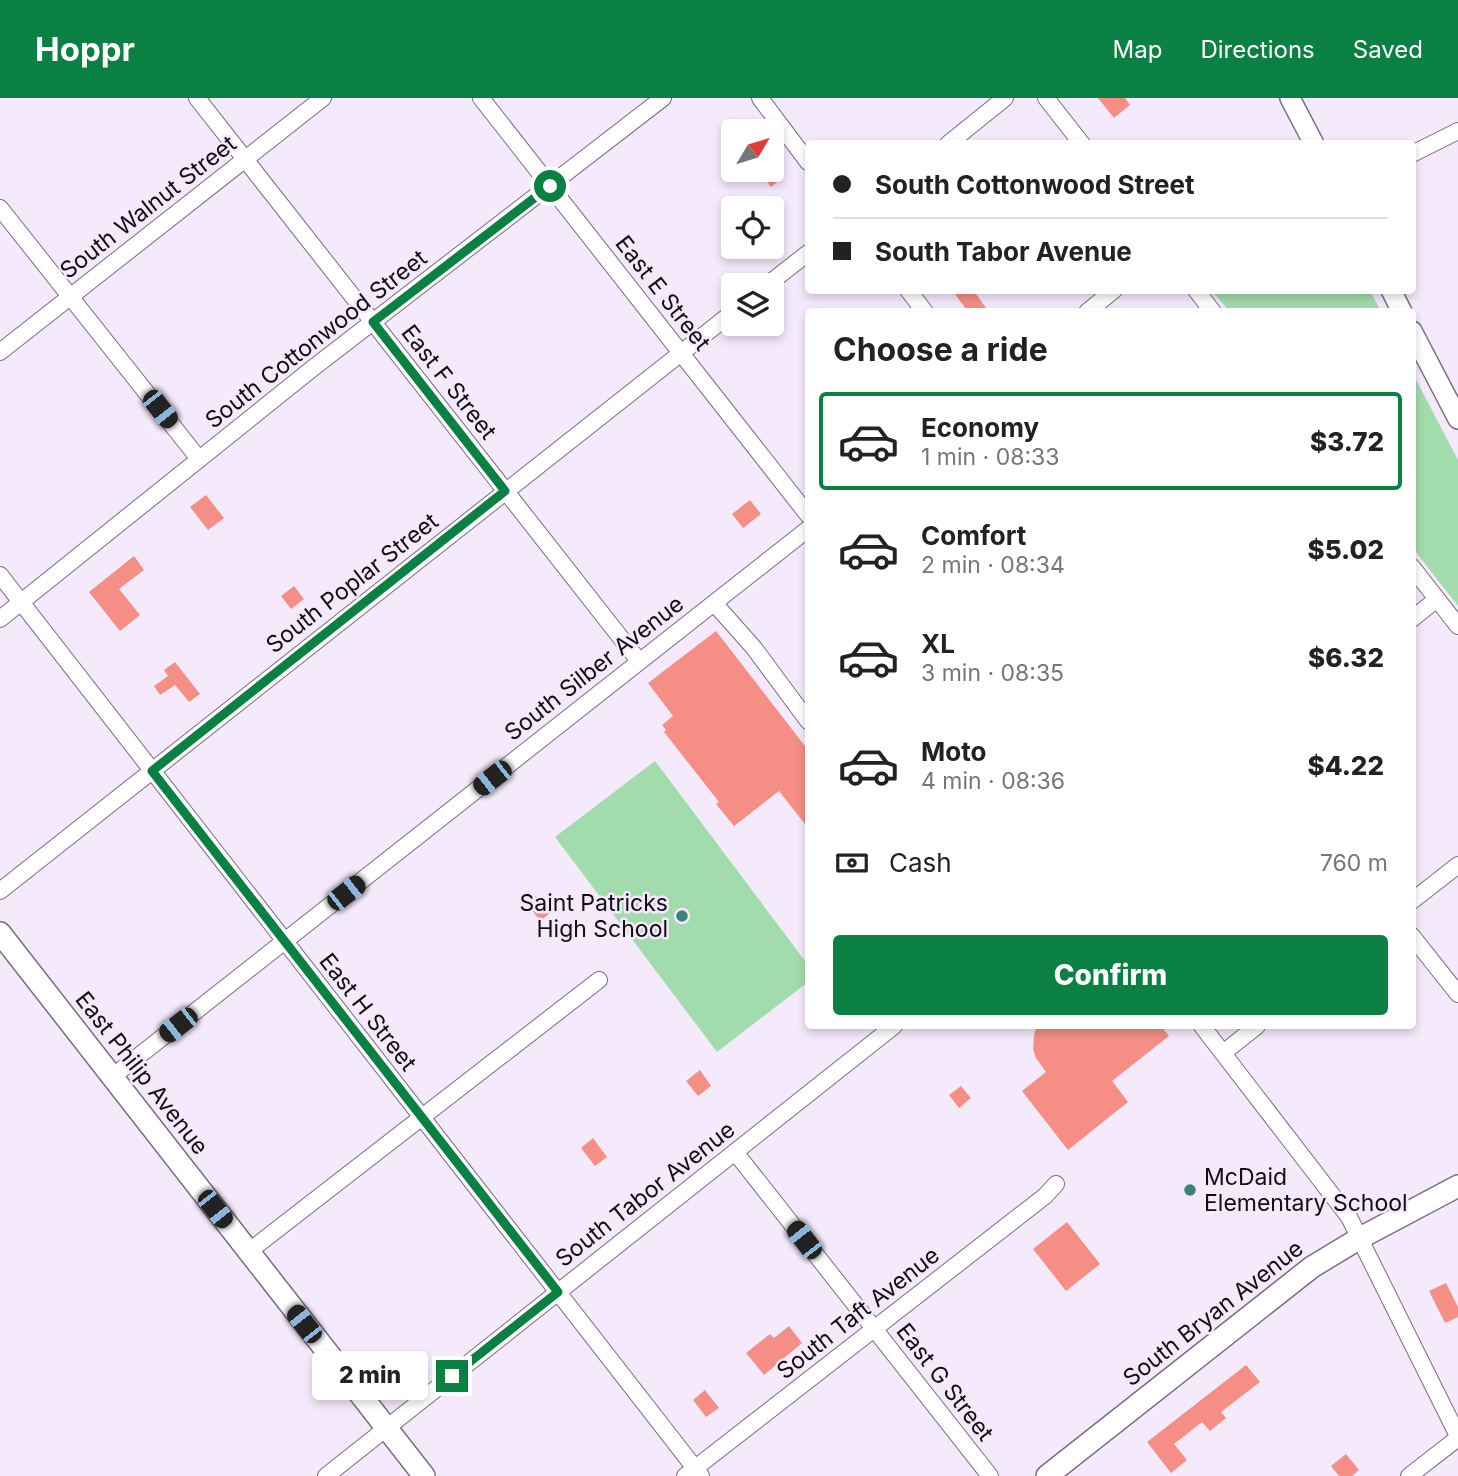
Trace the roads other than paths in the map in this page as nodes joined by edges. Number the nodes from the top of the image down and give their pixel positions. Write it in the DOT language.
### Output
graph roads {
  1 [pos="197,98"];
  2 [pos="323,98"];
  3 [pos="481,98"];
  4 [pos="663,98"];
  5 [pos="760,98"];
  6 [pos="1005,98"];
  7 [pos="1046,98"];
  8 [pos="1290,98"];
  9 [pos="1458,131"];
  10 [pos="953,140"];
  11 [pos="1079,140"];
  12 [pos="1312,140"];
  13 [pos="1416,152"];
  14 [pos="805,158"];
  15 [pos="245,160"];
  16 [pos="550,186"];
  17 [pos="0,208"];
  18 [pos="805,255"];
  19 [pos="782,273"];
  20 [pos="911,294"];
  21 [pos="1109,294"];
  22 [pos="1199,294"];
  23 [pos="71,296"];
  24 [pos="922,308"];
  25 [pos="1092,308"];
  26 [pos="1210,308"];
  27 [pos="721,321"];
  28 [pos="373,322"];
  29 [pos="1416,337"];
  30 [pos="0,352"];
  31 [pos="681,353"];
  32 [pos="1452,393"];
  33 [pos="1458,419"];
  34 [pos="199,459"];
  35 [pos="505,491"];
  36 [pos="805,511"];
  37 [pos="805,531"];
  38 [pos="1416,572"];
  39 [pos="0,575"];
  40 [pos="1437,599"];
  41 [pos="21,602"];
  42 [pos="714,603"];
  43 [pos="1416,616"];
  44 [pos="0,619"];
  45 [pos="1458,626"];
  46 [pos="639,661"];
  47 [pos="805,717"];
  48 [pos="152,771"];
  49 [pos="1458,865"];
  50 [pos="0,891"];
  51 [pos="1416,898"];
  52 [pos="0,933"];
  53 [pos="1416,941"];
  54 [pos="285,942"];
  55 [pos="599,980"];
  56 [pos="1458,994"];
  57 [pos="890,1029"];
  58 [pos="1204,1029"];
  59 [pos="1253,1029"];
  60 [pos="1223,1053"];
  61 [pos="112,1077"];
  62 [pos="422,1118"];
  63 [pos="735,1152"];
  64 [pos="1056,1184"];
  65 [pos="1458,1186"];
  66 [pos="1360,1238"];
  67 [pos="248,1252"];
  68 [pos="558,1292"];
  69 [pos="875,1330"];
  70 [pos="387,1428"];
  71 [pos="1458,1436"];
  72 [pos="693,1473"];
  73 [pos="326,1476"];
  74 [pos="424,1476"];
  75 [pos="990,1476"];
  76 [pos="1047,1476"];
  77 [pos="1409,1476"];
  1 -- 15 [label="street, East F Street"];
  2 -- 15 [label="street, South Walnut Street"];
  3 -- 16 [label="street, East E Street"];
  4 -- 16 [label="street, South Cottonwood Street"];
  5 -- 14 [label="street"];
  6 -- 10 [label="street"];
  7 -- 11 [label="street"];
  8 -- 12 [label="street"];
  9 -- 13 [label="street"];
  15 -- 23 [label="street, South Walnut Street"];
  15 -- 28 [label="street, East F Street"];
  16 -- 28 [label="street, South Cottonwood Street"];
  16 -- 31 [label="street, East E Street"];
  17 -- 23 [label="street"];
  18 -- 19 [label="street"];
  20 -- 24 [label="street"];
  21 -- 25 [label="street"];
  22 -- 26 [label="street"];
  23 -- 30 [label="street, South Walnut Street"];
  23 -- 34 [label="street"];
  27 -- 31 [label="street, South Poplar Street"];
  28 -- 34 [label="street, South Cottonwood Street"];
  28 -- 35 [label="street, East F Street"];
  29 -- 32 [label="street"];
  31 -- 35 [label="street, South Poplar Street"];
  31 -- 36 [label="street, East E Street"];
  32 -- 33 [label="street"];
  34 -- 41 [label="street, South Cottonwood Street"];
  35 -- 46 [label="street, East F Street"];
  35 -- 48 [label="street, South Poplar Street"];
  37 -- 42 [label="street, South Silber Avenue"];
  38 -- 40 [label="street"];
  39 -- 41 [label="street, East H Street"];
  40 -- 43 [label="street"];
  40 -- 45 [label="street"];
  41 -- 44 [label="street, South Cottonwood Street"];
  41 -- 48 [label="street, East H Street"];
  42 -- 46 [label="street, South Silber Avenue"];
  42 -- 47 [label="street"];
  46 -- 54 [label="street, South Silber Avenue"];
  48 -- 50 [label="street, South Poplar Street"];
  48 -- 54 [label="street, East H Street"];
  49 -- 51 [label="street"];
  52 -- 61 [label="main road, East Philip Avenue"];
  53 -- 56 [label="street"];
  54 -- 61 [label="street, South Silber Avenue"];
  54 -- 62 [label="street, East H Street"];
  55 -- 62 [label="street"];
  57 -- 63 [label="street, South Tabor Avenue"];
  58 -- 60 [label="street"];
  59 -- 60 [label="street"];
  60 -- 66 [label="street"];
  61 -- 67 [label="main road, East Philip Avenue"];
  62 -- 67 [label="street"];
  62 -- 68 [label="street, East H Street"];
  63 -- 68 [label="street, South Tabor Avenue"];
  63 -- 69 [label="street, East G Street"];
  64 -- 69 [label="street, South Taft Avenue"];
  65 -- 66 [label="main road, South Bryan Avenue"];
  66 -- 71 [label="street"];
  66 -- 76 [label="main road, South Bryan Avenue"];
  67 -- 70 [label="main road, East Philip Avenue"];
  68 -- 70 [label="street, South Tabor Avenue"];
  68 -- 72 [label="street, East H Street"];
  69 -- 72 [label="street, South Taft Avenue"];
  69 -- 75 [label="street, East G Street"];
  70 -- 73 [label="street, South Tabor Avenue"];
  70 -- 74 [label="main road, East Philip Avenue"];
  71 -- 77 [label="street"];
}
